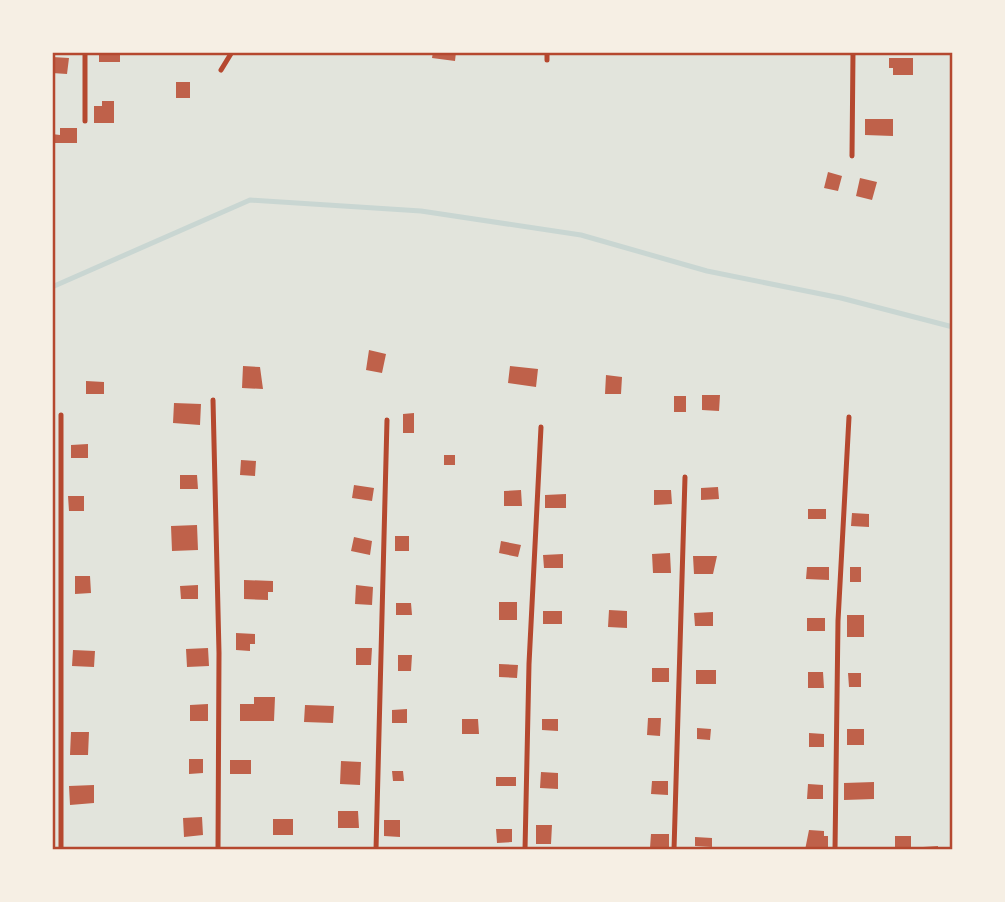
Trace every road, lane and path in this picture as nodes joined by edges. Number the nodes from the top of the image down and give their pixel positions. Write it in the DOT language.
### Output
graph roads {
  1 [pos="85,52"];
  2 [pos="232,52"];
  3 [pos="547,52"];
  4 [pos="853,52"];
  5 [pos="547,61"];
  6 [pos="221,70"];
  7 [pos="85,121"];
  8 [pos="852,156"];
  9 [pos="213,400"];
  10 [pos="61,415"];
  11 [pos="849,417"];
  12 [pos="387,420"];
  13 [pos="541,427"];
  14 [pos="685,477"];
  15 [pos="61,849"];
  16 [pos="218,849"];
  17 [pos="376,849"];
  18 [pos="526,849"];
  19 [pos="674,849"];
  20 [pos="835,849"];
  1 -- 7 [label="lane"];
  2 -- 6 [label="lane"];
  3 -- 5 [label="lane"];
  4 -- 8 [label="lane"];
  9 -- 16 [label="lane"];
  10 -- 15 [label="lane"];
  11 -- 20 [label="lane"];
  12 -- 17 [label="lane"];
  13 -- 18 [label="lane"];
  14 -- 19 [label="lane"];
}
